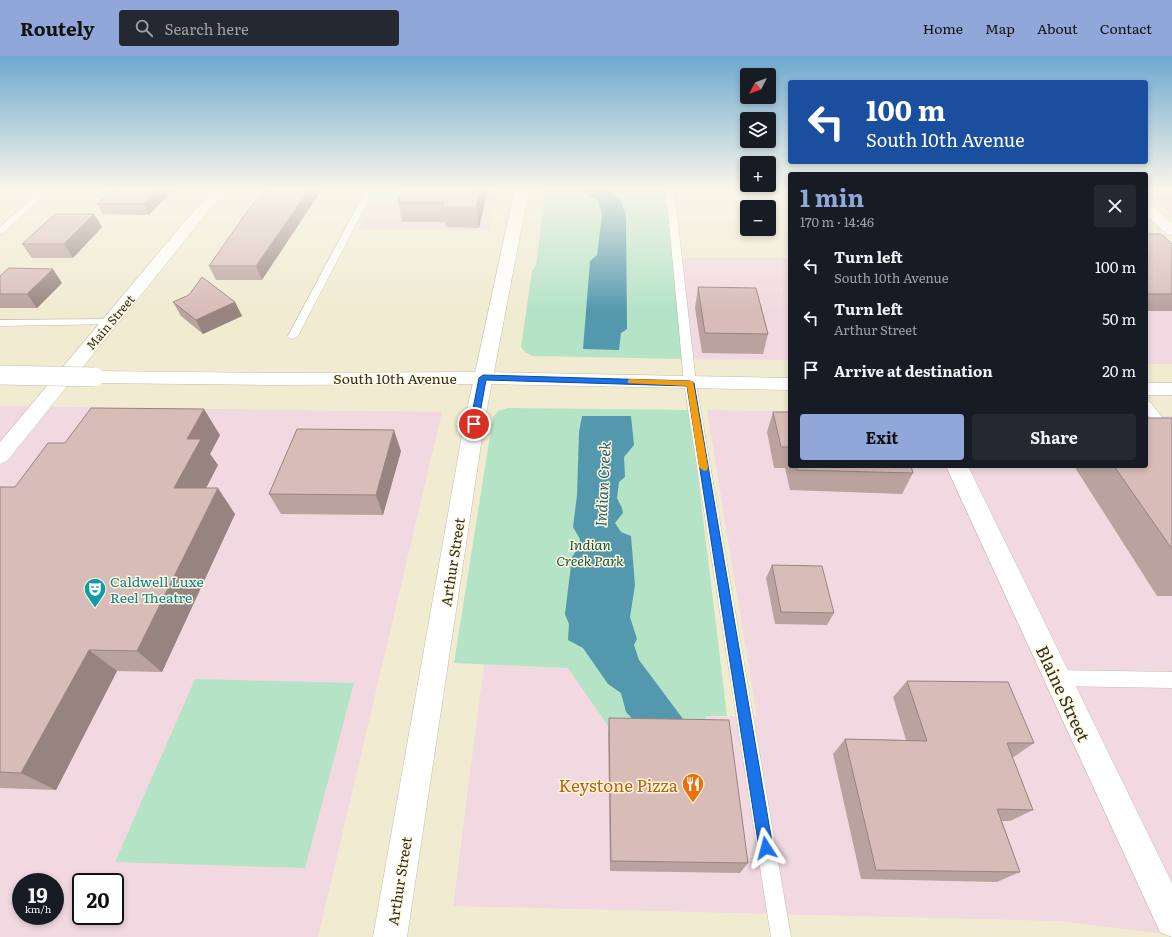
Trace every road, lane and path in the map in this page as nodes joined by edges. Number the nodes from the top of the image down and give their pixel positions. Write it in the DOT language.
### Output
graph roads {
  1 [pos="187,229"];
  2 [pos="349,229"];
  3 [pos="514,229"];
  4 [pos="674,229"];
  5 [pos="111,322"];
  6 [pos="0,323"];
  7 [pos="293,336"];
  8 [pos="0,375"];
  9 [pos="483,378"];
  10 [pos="690,383"];
  11 [pos="788,384"];
  12 [pos="1148,388"];
  13 [pos="1172,389"];
  14 [pos="1148,408"];
  15 [pos="1172,438"];
  16 [pos="0,456"];
  17 [pos="958,468"];
  18 [pos="1057,678"];
  19 [pos="1172,680"];
  20 [pos="1172,920"];
  21 [pos="390,937"];
  22 [pos="781,937"];
  1 -- 5 [label="street, Main Street"];
  2 -- 7 [label="lane"];
  3 -- 9 [label="street, Arthur Street"];
  4 -- 10 [label="lane"];
  5 -- 6 [label="lane"];
  5 -- 16 [label="street, Main Street"];
  8 -- 9 [label="street, South 10th Avenue, bridge"];
  9 -- 10 [label="street, South 10th Avenue"];
  9 -- 21 [label="street, Arthur Street"];
  10 -- 11 [label="street, South 10th Avenue"];
  10 -- 22 [label="lane"];
  12 -- 13 [label="street"];
  14 -- 15 [label="lane"];
  17 -- 18 [label="street, Blaine Street"];
  18 -- 19 [label="lane"];
  18 -- 20 [label="street, Blaine Street"];
}
